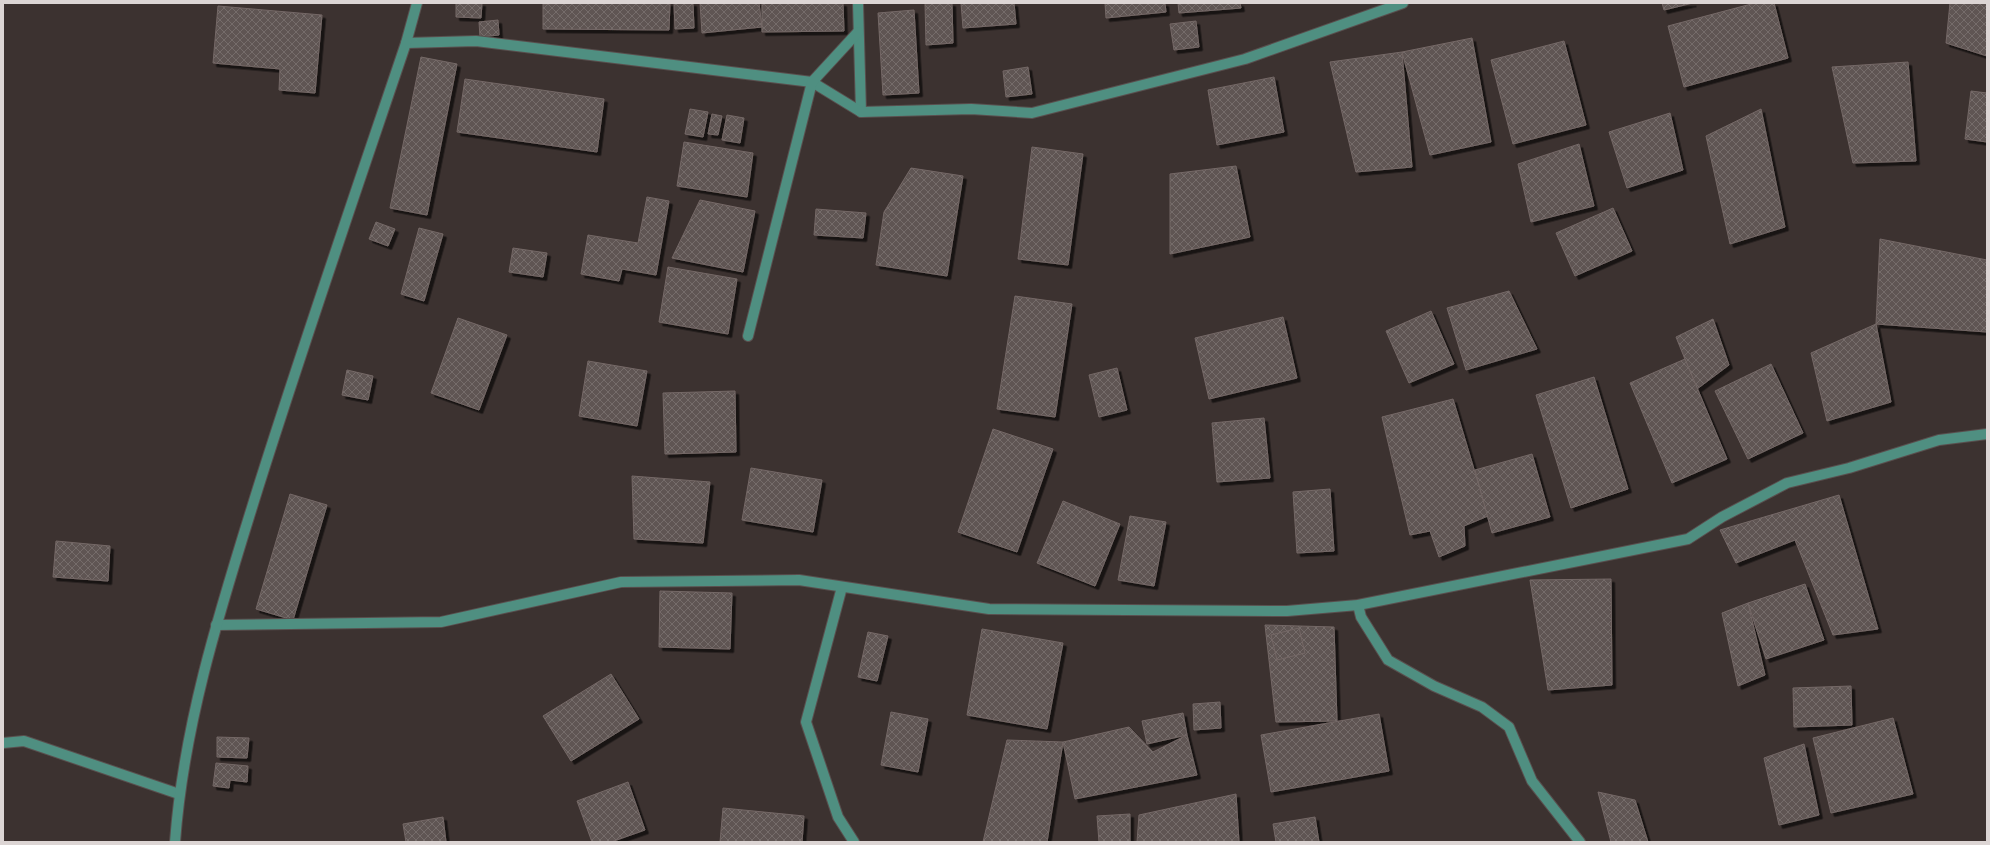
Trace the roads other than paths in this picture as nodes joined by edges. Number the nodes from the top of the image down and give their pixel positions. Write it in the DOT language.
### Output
graph roads {
  1 [pos="417,3"];
  2 [pos="858,3"];
  3 [pos="1403,3"];
  4 [pos="858,32"];
  5 [pos="406,43"];
  6 [pos="812,82"];
  7 [pos="861,112"];
  8 [pos="748,336"];
  9 [pos="1987,434"];
  10 [pos="842,586"];
  11 [pos="1358,605"];
  12 [pos="216,625"];
  13 [pos="3,742"];
  14 [pos="179,794"];
  15 [pos="175,842"];
  16 [pos="854,842"];
  17 [pos="1580,842"];
  1 -- 5 [label="street"];
  2 -- 4 [label="street"];
  3 -- 7 [label="street"];
  4 -- 6 [label="street"];
  4 -- 7 [label="street"];
  5 -- 6 [label="street"];
  5 -- 12 [label="street"];
  6 -- 7 [label="street"];
  6 -- 8 [label="street"];
  9 -- 11 [label="street"];
  10 -- 11 [label="street"];
  10 -- 12 [label="street"];
  10 -- 16 [label="street"];
  11 -- 17 [label="street"];
  12 -- 14 [label="street"];
  13 -- 14 [label="street"];
  14 -- 15 [label="street"];
}
